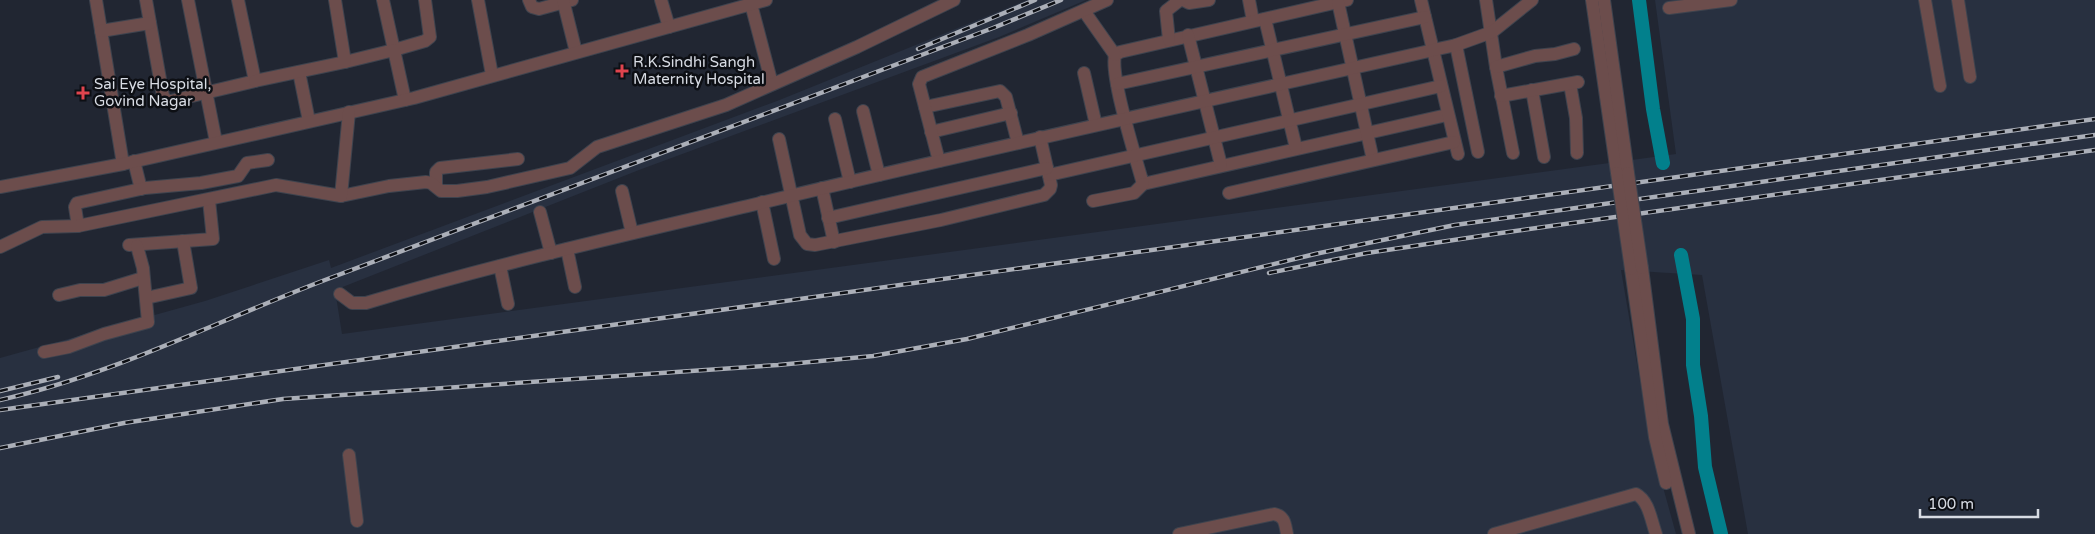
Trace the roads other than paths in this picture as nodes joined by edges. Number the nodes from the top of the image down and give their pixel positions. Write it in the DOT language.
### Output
graph roads {
  1 [pos="96,0"];
  2 [pos="146,0"];
  3 [pos="188,0"];
  4 [pos="238,0"];
  5 [pos="335,0"];
  6 [pos="383,0"];
  7 [pos="425,0"];
  8 [pos="478,0"];
  9 [pos="529,0"];
  10 [pos="661,0"];
  11 [pos="954,0"];
  12 [pos="1107,0"];
  13 [pos="1182,0"];
  14 [pos="1209,0"];
  15 [pos="1249,0"];
  16 [pos="1421,0"];
  17 [pos="1486,0"];
  18 [pos="1532,0"];
  19 [pos="1592,0"];
  20 [pos="1604,0"];
  21 [pos="1731,0"];
  22 [pos="1925,0"];
  23 [pos="1958,0"];
  24 [pos="566,1"];
  25 [pos="760,1"];
  26 [pos="1335,2"];
  27 [pos="1669,8"];
  28 [pos="1084,11"];
  29 [pos="1425,17"];
  30 [pos="1259,20"];
  31 [pos="150,22"];
  32 [pos="669,28"];
  33 [pos="101,31"];
  34 [pos="1492,32"];
  35 [pos="1345,34"];
  36 [pos="1188,35"];
  37 [pos="1169,40"];
  38 [pos="1456,45"];
  39 [pos="1574,49"];
  40 [pos="394,50"];
  41 [pos="1433,50"];
  42 [pos="1272,51"];
  43 [pos="576,52"];
  44 [pos="1115,56"];
  45 [pos="345,62"];
  46 [pos="1196,67"];
  47 [pos="1352,67"];
  48 [pos="1496,67"];
  49 [pos="299,72"];
  50 [pos="1084,73"];
  51 [pos="492,76"];
  52 [pos="1970,78"];
  53 [pos="255,82"];
  54 [pos="1279,83"];
  55 [pos="772,84"];
  56 [pos="1117,84"];
  57 [pos="1441,86"];
  58 [pos="1940,86"];
  59 [pos="1532,90"];
  60 [pos="206,93"];
  61 [pos="1501,96"];
  62 [pos="405,100"];
  63 [pos="1204,100"];
  64 [pos="1361,103"];
  65 [pos="925,107"];
  66 [pos="863,110"];
  67 [pos="349,112"];
  68 [pos="1010,114"];
  69 [pos="1448,115"];
  70 [pos="1126,118"];
  71 [pos="834,119"];
  72 [pos="309,121"];
  73 [pos="1289,121"];
  74 [pos="1096,125"];
  75 [pos="931,132"];
  76 [pos="1368,133"];
  77 [pos="1040,137"];
  78 [pos="1214,138"];
  79 [pos="779,140"];
  80 [pos="216,142"];
  81 [pos="1018,143"];
  82 [pos="1296,148"];
  83 [pos="1478,152"];
  84 [pos="1513,153"];
  85 [pos="1577,153"];
  86 [pos="1135,154"];
  87 [pos="1544,157"];
  88 [pos="518,159"];
  89 [pos="268,160"];
  90 [pos="1373,160"];
  91 [pos="939,161"];
  92 [pos="129,162"];
  93 [pos="1222,165"];
  94 [pos="1048,172"];
  95 [pos="1623,173"];
  96 [pos="879,175"];
  97 [pos="850,182"];
  98 [pos="1142,184"];
  99 [pos="436,186"];
  100 [pos="0,187"];
  101 [pos="822,188"];
  102 [pos="140,189"];
  103 [pos="622,191"];
  104 [pos="1229,193"];
  105 [pos="341,196"];
  106 [pos="789,196"];
  107 [pos="209,200"];
  108 [pos="1093,201"];
  109 [pos="762,202"];
  110 [pos="540,212"];
  111 [pos="828,218"];
  112 [pos="78,226"];
  113 [pos="632,233"];
  114 [pos="183,241"];
  115 [pos="834,242"];
  116 [pos="0,247"];
  117 [pos="567,249"];
  118 [pos="551,253"];
  119 [pos="774,259"];
  120 [pos="500,266"];
  121 [pos="1637,269"];
  122 [pos="143,278"];
  123 [pos="574,288"];
  124 [pos="340,294"];
  125 [pos="59,295"];
  126 [pos="146,298"];
  127 [pos="508,304"];
  128 [pos="44,352"];
  129 [pos="349,456"];
  130 [pos="357,522"];
  131 [pos="1179,534"];
  132 [pos="1288,534"];
  133 [pos="1494,534"];
  134 [pos="1656,534"];
  135 [pos="1680,534"];
  136 [pos="1689,534"];
  1 -- 33 [label="street"];
  2 -- 31 [label="street"];
  3 -- 60 [label="street"];
  4 -- 53 [label="street"];
  5 -- 45 [label="street"];
  6 -- 40 [label="street"];
  7 -- 40 [label="street"];
  8 -- 51 [label="street"];
  9 -- 24 [label="street"];
  10 -- 32 [label="street"];
  11 -- 55 [label="street"];
  12 -- 28 [label="street"];
  13 -- 14 [label="street"];
  13 -- 37 [label="street"];
  15 -- 30 [label="street"];
  16 -- 29 [label="street"];
  17 -- 34 [label="street"];
  18 -- 34 [label="street"];
  19 -- 95 [label="street"];
  20 -- 95 [label="street"];
  21 -- 27 [label="street"];
  22 -- 58 [label="street"];
  23 -- 52 [label="street"];
  24 -- 43 [label="street"];
  25 -- 32 [label="street"];
  25 -- 55 [label="street"];
  26 -- 30 [label="street"];
  26 -- 35 [label="street"];
  28 -- 44 [label="street"];
  28 -- 65 [label="street"];
  29 -- 35 [label="street"];
  29 -- 41 [label="street"];
  30 -- 36 [label="street"];
  30 -- 42 [label="street"];
  31 -- 33 [label="street"];
  31 -- 60 [label="street"];
  32 -- 43 [label="street"];
  33 -- 92 [label="street"];
  34 -- 38 [label="street"];
  34 -- 48 [label="street"];
  35 -- 42 [label="street"];
  35 -- 47 [label="street"];
  36 -- 37 [label="street"];
  36 -- 46 [label="street"];
  37 -- 44 [label="street"];
  38 -- 41 [label="street"];
  38 -- 83 [label="street"];
  39 -- 48 [label="street"];
  40 -- 45 [label="street"];
  40 -- 62 [label="street"];
  41 -- 47 [label="street"];
  41 -- 57 [label="street"];
  42 -- 46 [label="street"];
  42 -- 54 [label="street"];
  43 -- 51 [label="street"];
  44 -- 56 [label="street"];
  45 -- 49 [label="street"];
  46 -- 56 [label="street"];
  46 -- 63 [label="street"];
  47 -- 54 [label="street"];
  47 -- 64 [label="street"];
  48 -- 61 [label="street"];
  49 -- 53 [label="street"];
  49 -- 72 [label="street"];
  50 -- 74 [label="street"];
  51 -- 62 [label="street"];
  53 -- 60 [label="street"];
  54 -- 63 [label="street"];
  54 -- 73 [label="street"];
  55 -- 99 [label="street"];
  56 -- 70 [label="street"];
  57 -- 64 [label="street"];
  57 -- 69 [label="street"];
  59 -- 61 [label="street"];
  59 -- 85 [label="street"];
  59 -- 87 [label="street"];
  60 -- 80 [label="street"];
  61 -- 84 [label="street"];
  62 -- 67 [label="street"];
  63 -- 70 [label="street"];
  63 -- 78 [label="street"];
  64 -- 73 [label="street"];
  64 -- 76 [label="street"];
  65 -- 68 [label="street"];
  65 -- 75 [label="street"];
  66 -- 96 [label="street"];
  67 -- 72 [label="street"];
  67 -- 105 [label="street"];
  68 -- 75 [label="street"];
  68 -- 81 [label="street"];
  69 -- 76 [label="street"];
  69 -- 90 [label="street"];
  70 -- 74 [label="street"];
  70 -- 86 [label="street"];
  71 -- 97 [label="street"];
  72 -- 80 [label="street"];
  73 -- 78 [label="street"];
  73 -- 82 [label="street"];
  74 -- 77 [label="street"];
  75 -- 91 [label="street"];
  76 -- 82 [label="street"];
  76 -- 90 [label="street"];
  77 -- 81 [label="street"];
  77 -- 94 [label="street"];
  78 -- 86 [label="street"];
  78 -- 93 [label="street"];
  79 -- 106 [label="street"];
  80 -- 92 [label="street"];
  81 -- 91 [label="street"];
  82 -- 93 [label="street"];
  86 -- 94 [label="street"];
  86 -- 98 [label="street"];
  88 -- 99 [label="street"];
  89 -- 102 [label="street"];
  90 -- 104 [label="street"];
  91 -- 96 [label="street"];
  92 -- 100 [label="street"];
  92 -- 102 [label="street"];
  93 -- 98 [label="street"];
  94 -- 111 [label="street"];
  94 -- 115 [label="street"];
  95 -- 121 [label="street, bridge"];
  96 -- 97 [label="street"];
  97 -- 101 [label="street"];
  98 -- 108 [label="street"];
  99 -- 105 [label="street"];
  101 -- 106 [label="street"];
  101 -- 111 [label="street"];
  102 -- 112 [label="street"];
  103 -- 113 [label="street"];
  105 -- 107 [label="street"];
  106 -- 109 [label="street"];
  106 -- 115 [label="street"];
  107 -- 112 [label="street"];
  107 -- 114 [label="street"];
  109 -- 113 [label="street"];
  109 -- 119 [label="street"];
  110 -- 118 [label="street"];
  111 -- 115 [label="street"];
  112 -- 116 [label="street"];
  113 -- 117 [label="street"];
  114 -- 122 [label="street"];
  114 -- 126 [label="street"];
  117 -- 118 [label="street"];
  117 -- 123 [label="street"];
  118 -- 120 [label="street"];
  120 -- 124 [label="street"];
  120 -- 127 [label="street"];
  121 -- 135 [label="street"];
  121 -- 136 [label="street"];
  122 -- 125 [label="street"];
  122 -- 126 [label="street"];
  126 -- 128 [label="street"];
  129 -- 130 [label="street"];
  131 -- 132 [label="street"];
  133 -- 134 [label="street"];
}
